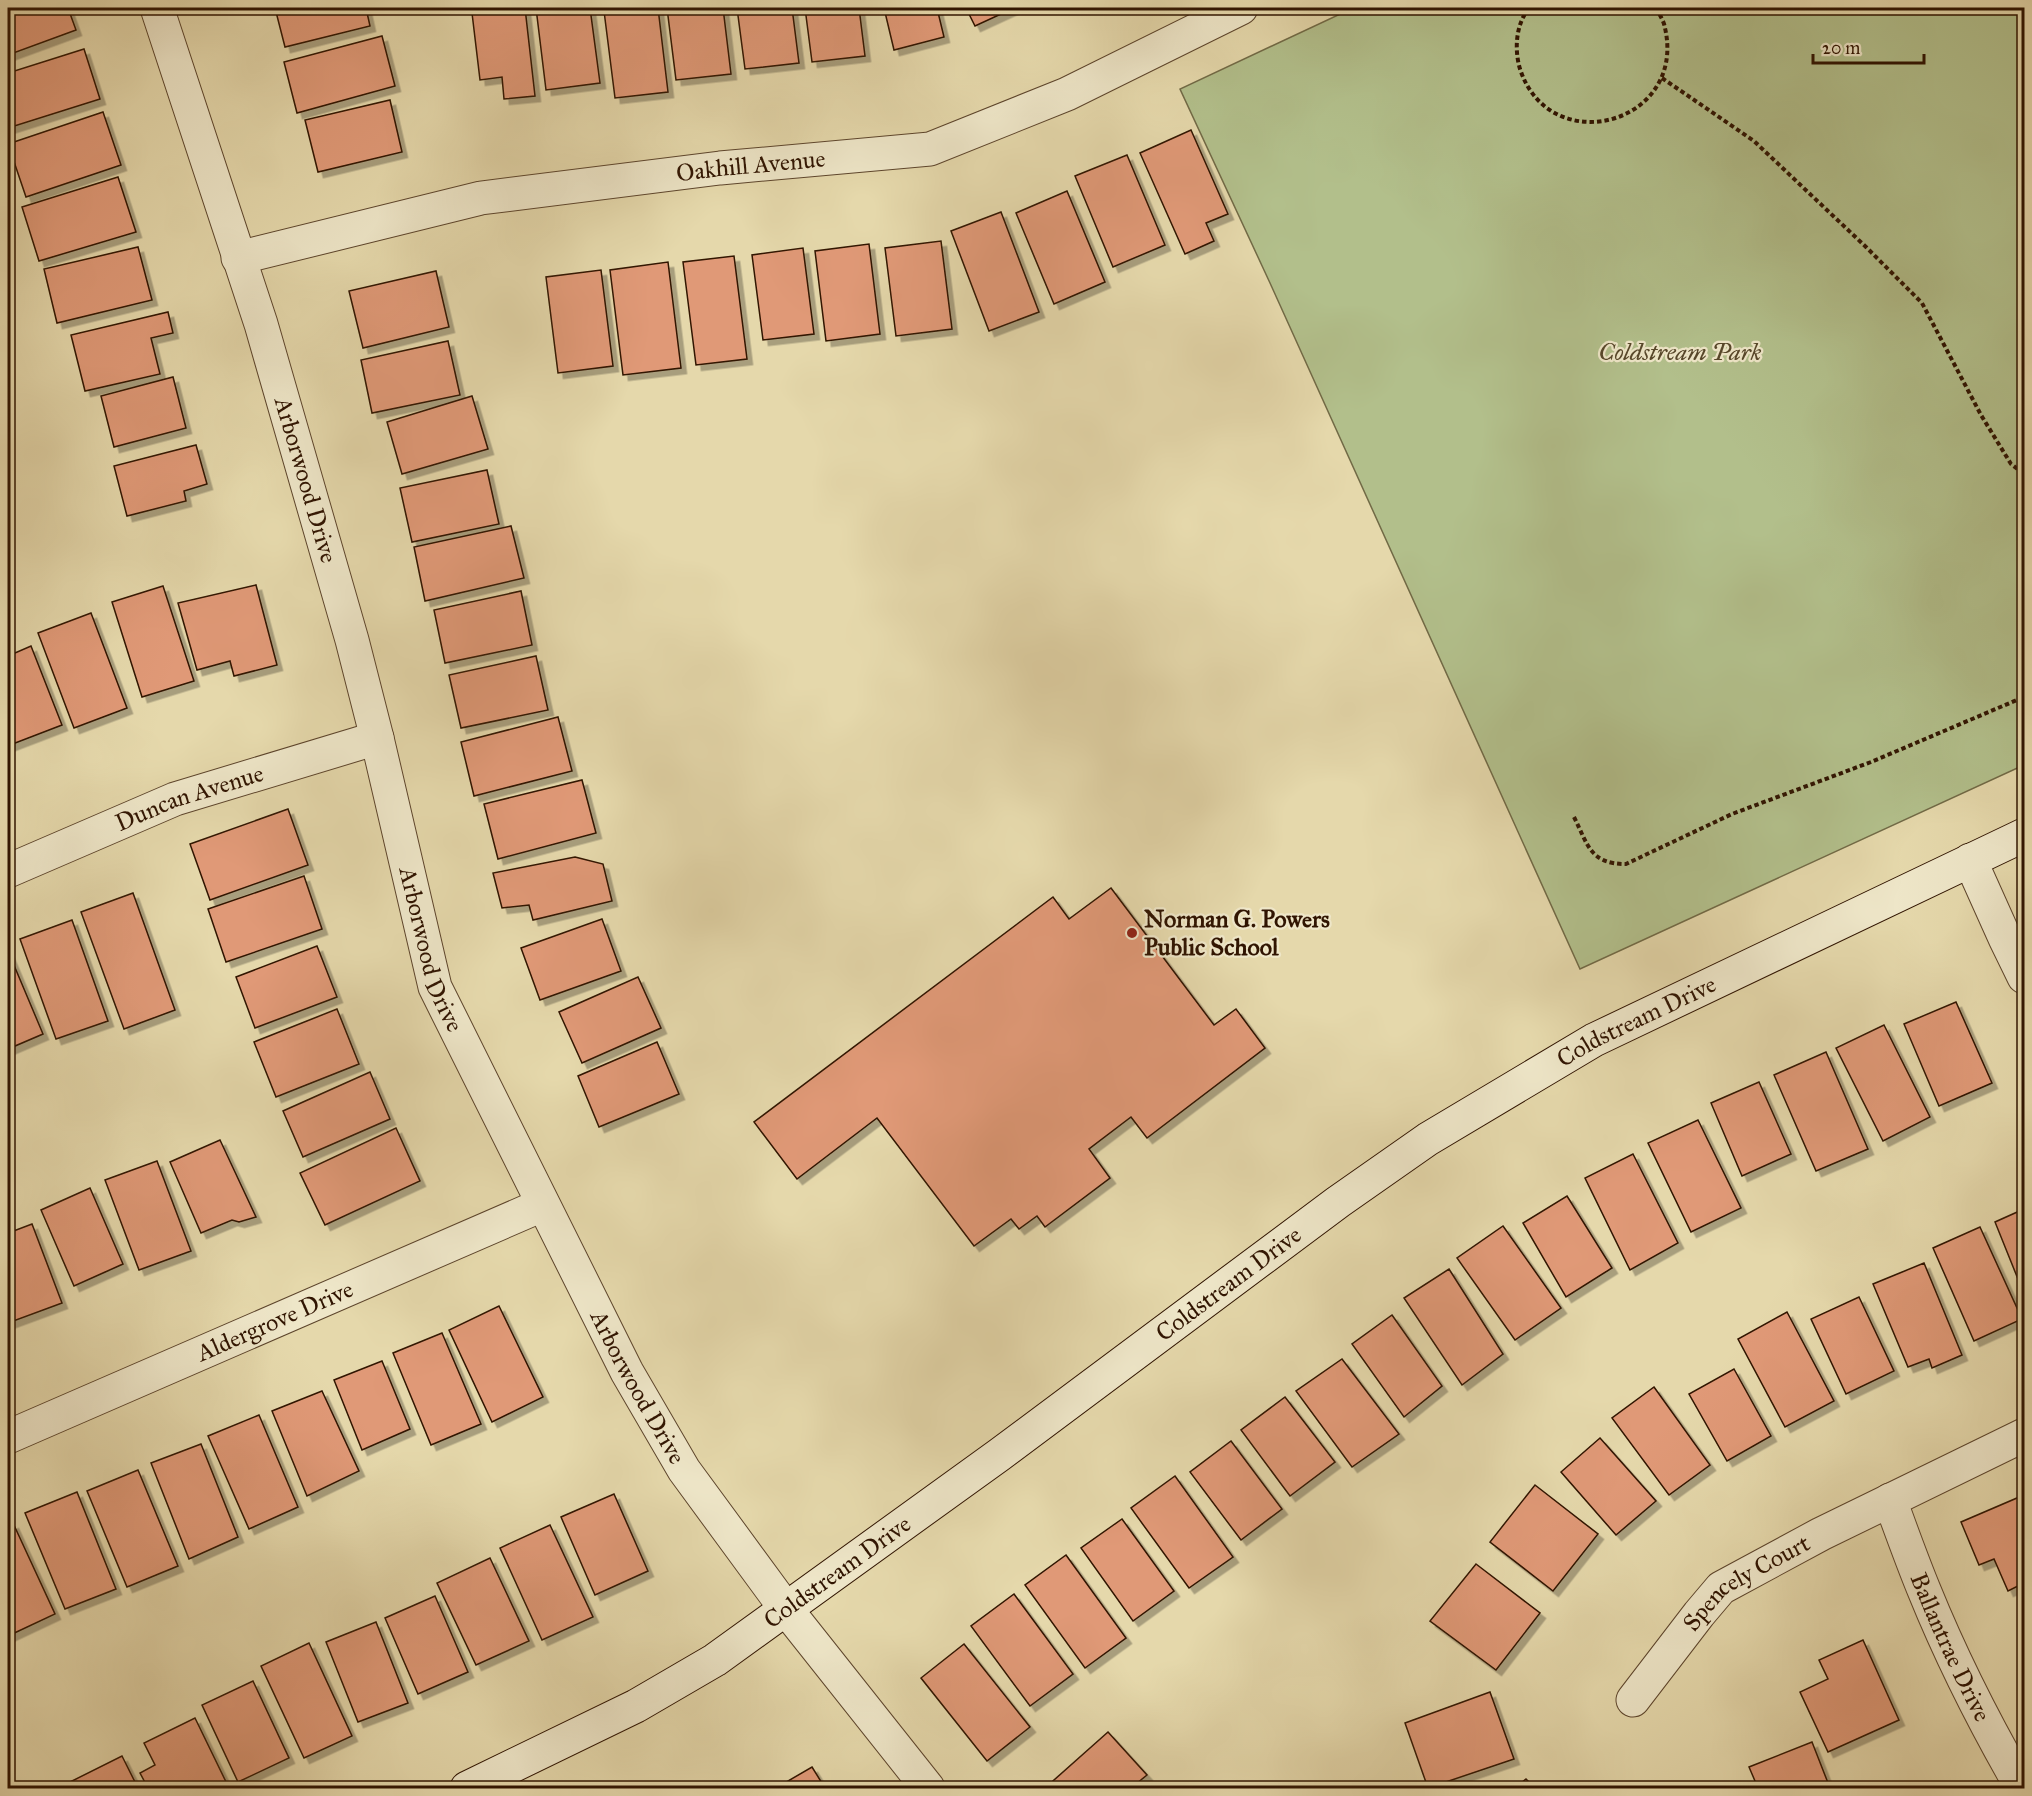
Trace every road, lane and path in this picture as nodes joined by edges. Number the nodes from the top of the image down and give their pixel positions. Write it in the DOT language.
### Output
graph roads {
  1 [pos="157,8"];
  2 [pos="1241,8"];
  3 [pos="1529,8"];
  4 [pos="1656,8"];
  5 [pos="1662,78"];
  6 [pos="238,258"];
  7 [pos="2025,474"];
  8 [pos="2025,697"];
  9 [pos="377,738"];
  10 [pos="1574,817"];
  11 [pos="2025,835"];
  12 [pos="1971,860"];
  13 [pos="8,872"];
  14 [pos="2025,977"];
  15 [pos="542,1205"];
  16 [pos="2025,1435"];
  17 [pos="8,1437"];
  18 [pos="1890,1500"];
  19 [pos="786,1609"];
  20 [pos="1633,1700"];
  21 [pos="468,1788"];
  22 [pos="928,1788"];
  23 [pos="2022,1788"];
  1 -- 6 [label="street, Arborwood Drive"];
  2 -- 6 [label="street, Oakhill Avenue"];
  3 -- 5 [label="path"];
  4 -- 5 [label="path"];
  5 -- 7 [label="path"];
  6 -- 9 [label="street, Arborwood Drive"];
  8 -- 10 [label="path"];
  9 -- 13 [label="street, Duncan Avenue"];
  9 -- 15 [label="street, Arborwood Drive"];
  11 -- 12 [label="street, Coldstream Drive"];
  12 -- 14 [label="street"];
  12 -- 19 [label="street, Coldstream Drive"];
  15 -- 17 [label="street, Aldergrove Drive"];
  15 -- 19 [label="street, Arborwood Drive"];
  16 -- 18 [label="street, Spencely Court"];
  18 -- 20 [label="street, Spencely Court"];
  18 -- 23 [label="street, Ballantrae Drive"];
  19 -- 21 [label="street, Coldstream Drive"];
  19 -- 22 [label="street, Arborwood Drive"];
}
